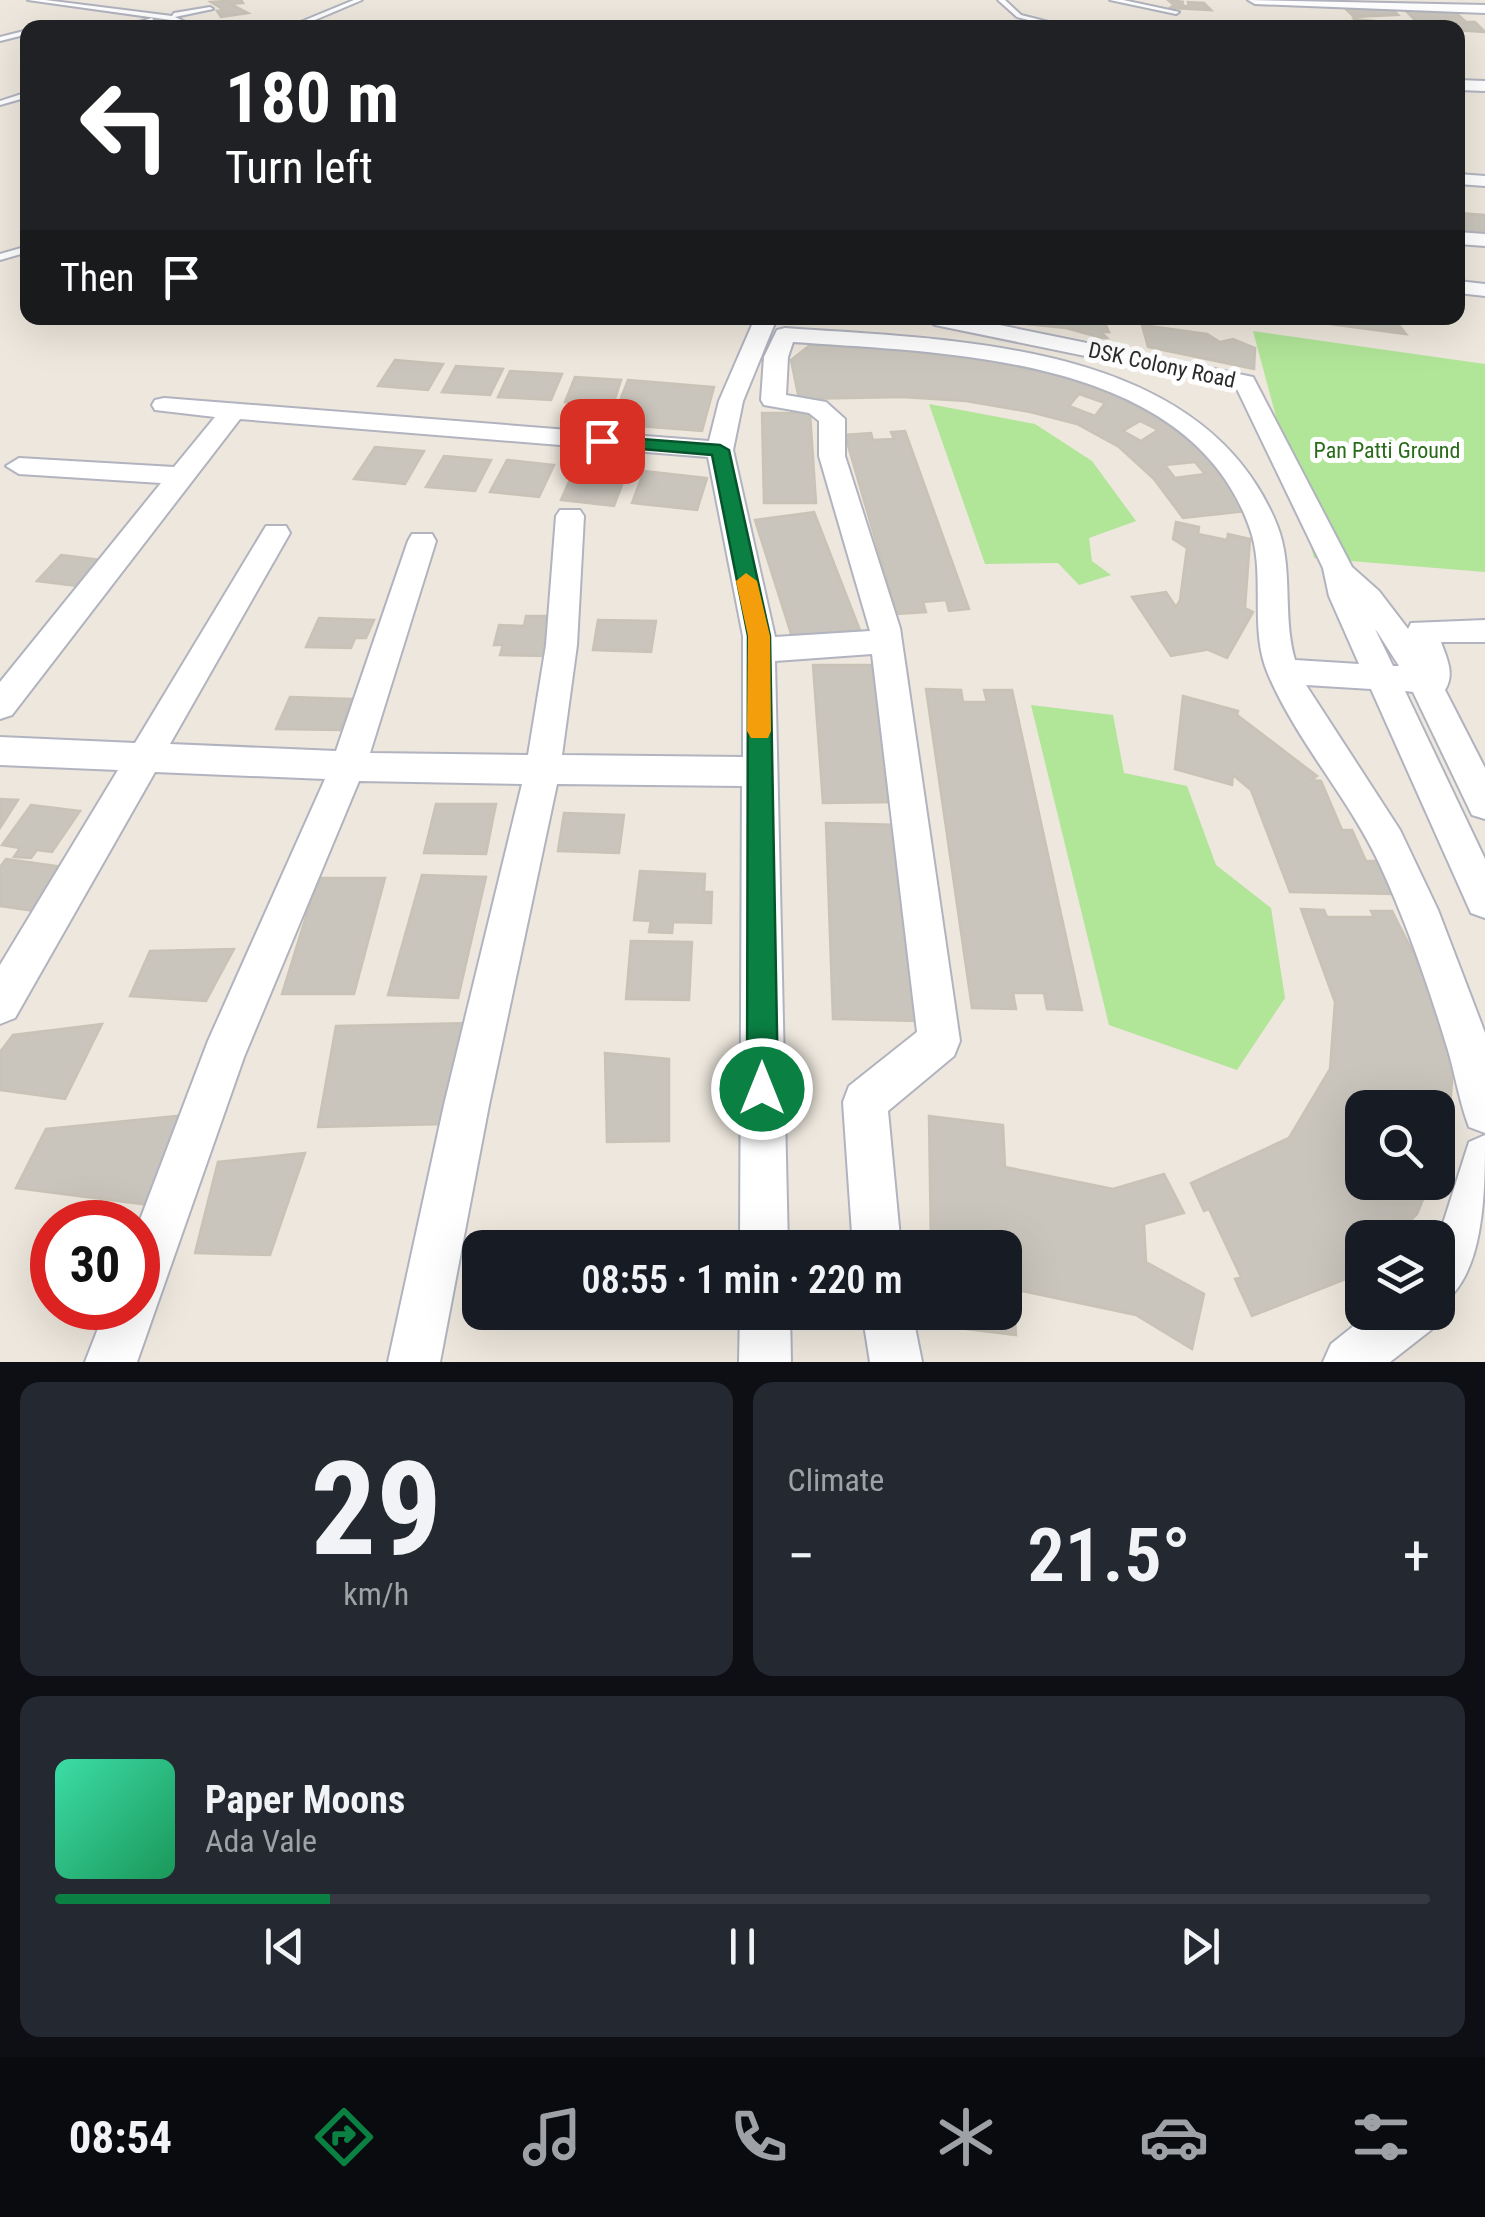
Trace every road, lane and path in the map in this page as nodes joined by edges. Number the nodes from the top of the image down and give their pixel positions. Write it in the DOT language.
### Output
graph roads {
  1 [pos="30,0"];
  2 [pos="359,0"];
  3 [pos="1001,0"];
  4 [pos="1113,0"];
  5 [pos="1255,0"];
  6 [pos="1344,2"];
  7 [pos="1485,8"];
  8 [pos="210,9"];
  9 [pos="1176,12"];
  10 [pos="164,17"];
  11 [pos="153,20"];
  12 [pos="185,20"];
  13 [pos="309,20"];
  14 [pos="1036,20"];
  15 [pos="763,325"];
  16 [pos="969,325"];
  17 [pos="164,405"];
  18 [pos="231,412"];
  19 [pos="720,450"];
  20 [pos="19,466"];
  21 [pos="181,476"];
  22 [pos="570,516"];
  23 [pos="276,533"];
  24 [pos="422,541"];
  25 [pos="1338,568"];
  26 [pos="1485,632"];
  27 [pos="887,641"];
  28 [pos="759,650"];
  29 [pos="1282,671"];
  30 [pos="1385,680"];
  31 [pos="1424,683"];
  32 [pos="0,706"];
  33 [pos="0,751"];
  34 [pos="143,757"];
  35 [pos="348,766"];
  36 [pos="544,770"];
  37 [pos="759,772"];
  38 [pos="1485,804"];
  39 [pos="1482,887"];
  40 [pos="0,1004"];
  41 [pos="1485,1110"];
  42 [pos="1485,1158"];
  43 [pos="160,1229"];
  44 [pos="764,1230"];
  45 [pos="876,1230"];
  46 [pos="1455,1256"];
  47 [pos="123,1330"];
  48 [pos="764,1330"];
  49 [pos="890,1330"];
  50 [pos="1390,1330"];
  51 [pos="111,1362"];
  52 [pos="414,1362"];
  53 [pos="765,1362"];
  54 [pos="896,1362"];
  55 [pos="1349,1362"];
  1 -- 10 [label="lane"];
  2 -- 13 [label="lane"];
  3 -- 14 [label="lane"];
  4 -- 9 [label="lane"];
  5 -- 6 [label="street"];
  6 -- 7 [label="street"];
  8 -- 10 [label="lane"];
  10 -- 11 [label="lane"];
  10 -- 12 [label="lane"];
  15 -- 19 [label="street"];
  16 -- 25 [label="street, DSK Colony Road"];
  17 -- 18 [label="street"];
  18 -- 19 [label="street"];
  18 -- 21 [label="street"];
  19 -- 28 [label="street"];
  20 -- 21 [label="street"];
  21 -- 32 [label="street"];
  22 -- 36 [label="street"];
  23 -- 34 [label="street"];
  24 -- 35 [label="street"];
  25 -- 30 [label="street, DSK Colony Road"];
  25 -- 31 [label="street, DSK Colony Road"];
  26 -- 31 [label="street"];
  27 -- 28 [label="street"];
  27 -- 29 [label="street"];
  27 -- 45 [label="street"];
  28 -- 37 [label="street"];
  29 -- 30 [label="street"];
  29 -- 41 [label="street"];
  30 -- 31 [label="street"];
  30 -- 39 [label="street, DSK Colony Road"];
  31 -- 38 [label="street, DSK Colony Road"];
  33 -- 34 [label="street"];
  34 -- 35 [label="street"];
  34 -- 40 [label="street"];
  35 -- 36 [label="street"];
  35 -- 43 [label="street"];
  36 -- 37 [label="street"];
  36 -- 52 [label="street"];
  37 -- 44 [label="street"];
  42 -- 46 [label="street"];
  47 -- 51 [label="street"];
  48 -- 53 [label="street"];
  49 -- 54 [label="street"];
  50 -- 55 [label="street"];
}
